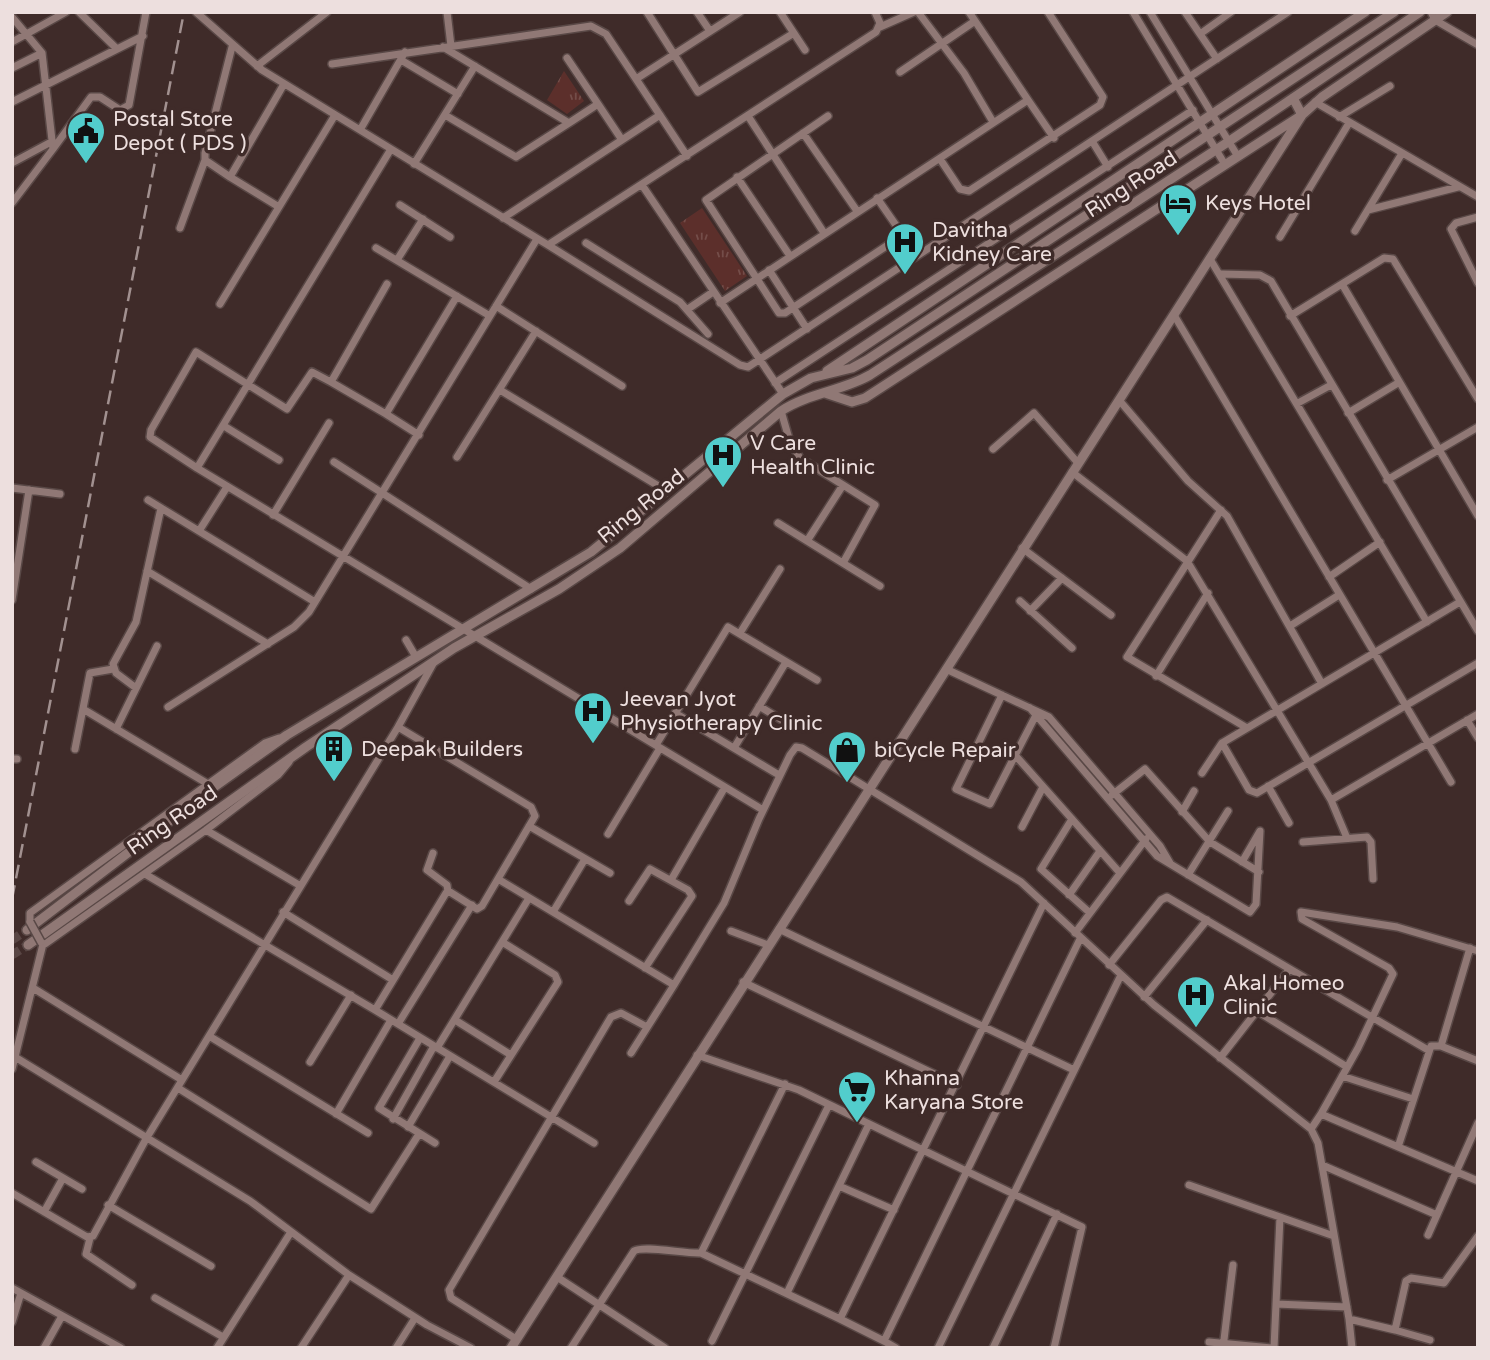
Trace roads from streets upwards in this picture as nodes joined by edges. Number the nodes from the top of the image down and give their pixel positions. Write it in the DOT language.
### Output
graph roads {
  1 [pos="66,12"];
  2 [pos="79,12"];
  3 [pos="146,12"];
  4 [pos="196,12"];
  5 [pos="327,12"];
  6 [pos="447,12"];
  7 [pos="647,12"];
  8 [pos="697,12"];
  9 [pos="740,12"];
  10 [pos="779,12"];
  11 [pos="875,12"];
  12 [pos="916,12"];
  13 [pos="970,12"];
  14 [pos="1048,12"];
  15 [pos="1132,12"];
  16 [pos="1150,12"];
  17 [pos="1185,12"];
  18 [pos="1231,12"];
  19 [pos="1288,12"];
  20 [pos="1365,12"];
  21 [pos="1394,12"];
  22 [pos="1420,12"];
  23 [pos="1447,12"];
  24 [pos="1433,16"];
  25 [pos="12,18"];
  26 [pos="975,21"];
  27 [pos="12,24"];
  28 [pos="880,27"];
  29 [pos="25,31"];
  30 [pos="710,32"];
  31 [pos="794,33"];
  32 [pos="1200,34"];
  33 [pos="143,36"];
  34 [pos="12,42"];
  35 [pos="942,43"];
  36 [pos="1372,45"];
  37 [pos="1317,46"];
  38 [pos="1478,46"];
  39 [pos="232,47"];
  40 [pos="447,47"];
  41 [pos="117,49"];
  42 [pos="805,50"];
  43 [pos="405,52"];
  44 [pos="42,53"];
  45 [pos="674,54"];
  46 [pos="1380,57"];
  47 [pos="567,58"];
  48 [pos="1217,59"];
  49 [pos="1325,59"];
  50 [pos="401,60"];
  51 [pos="332,64"];
  52 [pos="257,66"];
  53 [pos="475,66"];
  54 [pos="12,68"];
  55 [pos="900,72"];
  56 [pos="1191,76"];
  57 [pos="636,79"];
  58 [pos="284,84"];
  59 [pos="1178,84"];
  60 [pos="46,85"];
  61 [pos="1390,86"];
  62 [pos="458,94"];
  63 [pos="1293,98"];
  64 [pos="1028,100"];
  65 [pos="12,102"];
  66 [pos="1315,102"];
  67 [pos="598,104"];
  68 [pos="1193,110"];
  69 [pos="1213,114"];
  70 [pos="335,115"];
  71 [pos="660,115"];
  72 [pos="1302,115"];
  73 [pos="445,116"];
  74 [pos="748,116"];
  75 [pos="828,116"];
  76 [pos="1339,117"];
  77 [pos="993,122"];
  78 [pos="1200,122"];
  79 [pos="569,123"];
  80 [pos="1349,123"];
  81 [pos="1220,128"];
  82 [pos="360,130"];
  83 [pos="803,133"];
  84 [pos="1209,137"];
  85 [pos="1054,138"];
  86 [pos="622,140"];
  87 [pos="1093,141"];
  88 [pos="1228,142"];
  89 [pos="52,146"];
  90 [pos="391,149"];
  91 [pos="1216,150"];
  92 [pos="772,154"];
  93 [pos="1237,155"];
  94 [pos="1401,155"];
  95 [pos="687,156"];
  96 [pos="940,159"];
  97 [pos="205,160"];
  98 [pos="12,163"];
  99 [pos="1224,163"];
  100 [pos="414,164"];
  101 [pos="1108,167"];
  102 [pos="230,177"];
  103 [pos="737,177"];
  104 [pos="642,185"];
  105 [pos="1459,187"];
  106 [pos="1478,197"];
  107 [pos="877,198"];
  108 [pos="12,203"];
  109 [pos="400,205"];
  110 [pos="279,207"];
  111 [pos="1123,210"];
  112 [pos="1368,210"];
  113 [pos="857,211"];
  114 [pos="1478,216"];
  115 [pos="503,218"];
  116 [pos="423,219"];
  117 [pos="1130,224"];
  118 [pos="180,228"];
  119 [pos="1355,231"];
  120 [pos="824,233"];
  121 [pos="450,237"];
  122 [pos="1280,237"];
  123 [pos="537,239"];
  124 [pos="586,243"];
  125 [pos="986,244"];
  126 [pos="548,246"];
  127 [pos="376,248"];
  128 [pos="790,256"];
  129 [pos="995,258"];
  130 [pos="1210,259"];
  131 [pos="397,261"];
  132 [pos="769,270"];
  133 [pos="1221,274"];
  134 [pos="756,279"];
  135 [pos="387,284"];
  136 [pos="1342,284"];
  137 [pos="1478,284"];
  138 [pos="713,292"];
  139 [pos="457,296"];
  140 [pos="720,303"];
  141 [pos="220,304"];
  142 [pos="496,306"];
  143 [pos="793,307"];
  144 [pos="688,309"];
  145 [pos="1174,315"];
  146 [pos="490,316"];
  147 [pos="1290,316"];
  148 [pos="807,328"];
  149 [pos="536,331"];
  150 [pos="708,334"];
  151 [pos="759,360"];
  152 [pos="823,374"];
  153 [pos="331,382"];
  154 [pos="775,383"];
  155 [pos="1398,383"];
  156 [pos="1331,385"];
  157 [pos="248,386"];
  158 [pos="622,386"];
  159 [pos="500,390"];
  160 [pos="823,393"];
  161 [pos="783,394"];
  162 [pos="1119,400"];
  163 [pos="1478,400"];
  164 [pos="1298,404"];
  165 [pos="781,411"];
  166 [pos="1348,413"];
  167 [pos="386,414"];
  168 [pos="329,423"];
  169 [pos="224,426"];
  170 [pos="1478,427"];
  171 [pos="419,435"];
  172 [pos="993,449"];
  173 [pos="1438,450"];
  174 [pos="457,457"];
  175 [pos="279,460"];
  176 [pos="334,462"];
  177 [pos="1078,463"];
  178 [pos="197,468"];
  179 [pos="1072,472"];
  180 [pos="1387,480"];
  181 [pos="843,485"];
  182 [pos="227,487"];
  183 [pos="12,488"];
  184 [pos="29,490"];
  185 [pos="665,490"];
  186 [pos="383,493"];
  187 [pos="60,494"];
  188 [pos="148,500"];
  189 [pos="161,508"];
  190 [pos="1221,510"];
  191 [pos="273,515"];
  192 [pos="1478,516"];
  193 [pos="778,523"];
  194 [pos="199,531"];
  195 [pos="12,533"];
  196 [pos="22,534"];
  197 [pos="807,541"];
  198 [pos="1380,542"];
  199 [pos="1022,548"];
  200 [pos="344,557"];
  201 [pos="1187,561"];
  202 [pos="843,563"];
  203 [pos="779,569"];
  204 [pos="147,571"];
  205 [pos="1329,577"];
  206 [pos="1062,578"];
  207 [pos="880,586"];
  208 [pos="531,589"];
  209 [pos="1208,593"];
  210 [pos="1339,595"];
  211 [pos="12,600"];
  212 [pos="1020,601"];
  213 [pos="316,602"];
  214 [pos="1460,602"];
  215 [pos="1030,611"];
  216 [pos="1111,615"];
  217 [pos="1427,622"];
  218 [pos="1290,626"];
  219 [pos="463,629"];
  220 [pos="1478,631"];
  221 [pos="740,633"];
  222 [pos="474,636"];
  223 [pos="406,640"];
  224 [pos="268,644"];
  225 [pos="157,646"];
  226 [pos="1072,648"];
  227 [pos="1373,654"];
  228 [pos="416,657"];
  229 [pos="434,662"];
  230 [pos="786,662"];
  231 [pos="1478,663"];
  232 [pos="113,669"];
  233 [pos="946,669"];
  234 [pos="1156,676"];
  235 [pos="817,680"];
  236 [pos="1322,684"];
  237 [pos="136,688"];
  238 [pos="1002,695"];
  239 [pos="759,706"];
  240 [pos="1405,706"];
  241 [pos="168,707"];
  242 [pos="1030,708"];
  243 [pos="83,709"];
  244 [pos="1277,710"];
  245 [pos="675,713"];
  246 [pos="1478,714"];
  247 [pos="1036,715"];
  248 [pos="1467,720"];
  249 [pos="398,727"];
  250 [pos="795,728"];
  251 [pos="1248,728"];
  252 [pos="116,729"];
  253 [pos="287,735"];
  254 [pos="1478,738"];
  255 [pos="1426,741"];
  256 [pos="1222,743"];
  257 [pos="658,747"];
  258 [pos="1076,747"];
  259 [pos="734,748"];
  260 [pos="75,749"];
  261 [pos="296,754"];
  262 [pos="1068,754"];
  263 [pos="1015,755"];
  264 [pos="1309,763"];
  265 [pos="1202,773"];
  266 [pos="779,775"];
  267 [pos="1451,782"];
  268 [pos="208,784"];
  269 [pos="1268,786"];
  270 [pos="725,787"];
  271 [pos="1043,787"];
  272 [pos="871,789"];
  273 [pos="1194,791"];
  274 [pos="1111,796"];
  275 [pos="1331,800"];
  276 [pos="763,810"];
  277 [pos="1228,811"];
  278 [pos="1182,812"];
  279 [pos="1072,819"];
  280 [pos="1289,823"];
  281 [pos="529,827"];
  282 [pos="1022,827"];
  283 [pos="206,830"];
  284 [pos="608,834"];
  285 [pos="1150,834"];
  286 [pos="1346,838"];
  287 [pos="1144,842"];
  288 [pos="1210,842"];
  289 [pos="1303,842"];
  290 [pos="1100,851"];
  291 [pos="433,853"];
  292 [pos="585,859"];
  293 [pos="1242,862"];
  294 [pos="1170,864"];
  295 [pos="1259,872"];
  296 [pos="610,873"];
  297 [pos="1120,873"];
  298 [pos="145,874"];
  299 [pos="1188,876"];
  300 [pos="498,879"];
  301 [pos="1373,879"];
  302 [pos="671,880"];
  303 [pos="299,885"];
  304 [pos="448,892"];
  305 [pos="1069,895"];
  306 [pos="529,898"];
  307 [pos="629,901"];
  308 [pos="1044,903"];
  309 [pos="472,905"];
  310 [pos="284,912"];
  311 [pos="553,912"];
  312 [pos="1090,913"];
  313 [pos="1206,920"];
  314 [pos="29,926"];
  315 [pos="779,929"];
  316 [pos="731,931"];
  317 [pos="1078,936"];
  318 [pos="42,943"];
  319 [pos="502,943"];
  320 [pos="28,945"];
  321 [pos="264,945"];
  322 [pos="768,945"];
  323 [pos="1474,950"];
  324 [pos="1110,965"];
  325 [pos="645,968"];
  326 [pos="1289,970"];
  327 [pos="1121,975"];
  328 [pos="393,980"];
  329 [pos="743,982"];
  330 [pos="674,985"];
  331 [pos="33,988"];
  332 [pos="351,995"];
  333 [pos="1144,996"];
  334 [pos="375,1010"];
  335 [pos="1257,1011"];
  336 [pos="1371,1019"];
  337 [pos="455,1020"];
  338 [pos="394,1022"];
  339 [pos="647,1027"];
  340 [pos="985,1029"];
  341 [pos="209,1036"];
  342 [pos="420,1038"];
  343 [pos="1441,1046"];
  344 [pos="436,1047"];
  345 [pos="1028,1049"];
  346 [pos="1428,1050"];
  347 [pos="631,1053"];
  348 [pos="511,1055"];
  349 [pos="697,1055"];
  350 [pos="450,1056"];
  351 [pos="15,1057"];
  352 [pos="1220,1058"];
  353 [pos="1478,1061"];
  354 [pos="310,1062"];
  355 [pos="1347,1067"];
  356 [pos="12,1069"];
  357 [pos="1074,1070"];
  358 [pos="1342,1076"];
  359 [pos="182,1080"];
  360 [pos="494,1083"];
  361 [pos="785,1084"];
  362 [pos="957,1085"];
  363 [pos="178,1088"];
  364 [pos="1413,1099"];
  365 [pos="830,1105"];
  366 [pos="336,1114"];
  367 [pos="1321,1114"];
  368 [pos="550,1116"];
  369 [pos="393,1119"];
  370 [pos="1478,1123"];
  371 [pos="869,1124"];
  372 [pos="408,1128"];
  373 [pos="1311,1129"];
  374 [pos="368,1133"];
  375 [pos="419,1134"];
  376 [pos="146,1139"];
  377 [pos="435,1143"];
  378 [pos="594,1143"];
  379 [pos="1399,1144"];
  380 [pos="924,1150"];
  381 [pos="36,1162"];
  382 [pos="1322,1165"];
  383 [pos="1457,1170"];
  384 [pos="969,1171"];
  385 [pos="63,1178"];
  386 [pos="1478,1181"];
  387 [pos="1189,1185"];
  388 [pos="839,1186"];
  389 [pos="82,1189"];
  390 [pos="12,1193"];
  391 [pos="1015,1194"];
  392 [pos="108,1205"];
  393 [pos="894,1210"];
  394 [pos="44,1212"];
  395 [pos="1057,1213"];
  396 [pos="1437,1215"];
  397 [pos="1280,1217"];
  398 [pos="291,1232"];
  399 [pos="1428,1235"];
  400 [pos="1334,1236"];
  401 [pos="1478,1236"];
  402 [pos="90,1238"];
  403 [pos="701,1253"];
  404 [pos="1233,1265"];
  405 [pos="211,1266"];
  406 [pos="747,1274"];
  407 [pos="349,1275"];
  408 [pos="557,1277"];
  409 [pos="132,1285"];
  410 [pos="12,1288"];
  411 [pos="21,1293"];
  412 [pos="787,1293"];
  413 [pos="155,1297"];
  414 [pos="1276,1304"];
  415 [pos="600,1305"];
  416 [pos="1347,1307"];
  417 [pos="62,1316"];
  418 [pos="415,1318"];
  419 [pos="1349,1319"];
  420 [pos="840,1320"];
  421 [pos="12,1322"];
  422 [pos="1395,1331"];
  423 [pos="223,1337"];
  424 [pos="884,1340"];
  425 [pos="1430,1340"];
  426 [pos="712,1341"];
  427 [pos="1209,1342"];
  428 [pos="513,1343"];
  429 [pos="1224,1345"];
  430 [pos="44,1348"];
  431 [pos="121,1348"];
  432 [pos="217,1348"];
  433 [pos="301,1348"];
  434 [pos="396,1348"];
  435 [pos="471,1348"];
  436 [pos="571,1348"];
  437 [pos="665,1348"];
  438 [pos="897,1348"];
  439 [pos="938,1348"];
  440 [pos="992,1348"];
  441 [pos="1054,1348"];
  442 [pos="1273,1348"];
  443 [pos="1352,1348"];
  1 -- 29 [label="street"];
  2 -- 41 [label="street"];
  3 -- 33 [label="street"];
  4 -- 39 [label="street"];
  5 -- 52 [label="street"];
  6 -- 40 [label="street"];
  7 -- 45 [label="street"];
  8 -- 30 [label="street"];
  9 -- 30 [label="street"];
  10 -- 31 [label="street"];
  11 -- 28 [label="street"];
  12 -- 28 [label="street"];
  12 -- 35 [label="street"];
  13 -- 26 [label="street"];
  14 -- 85 [label="street"];
  15 -- 59 [label="street"];
  16 -- 56 [label="street"];
  17 -- 32 [label="street"];
  18 -- 32 [label="street"];
  19 -- 48 [label="street"];
  20 -- 37 [label="street"];
  21 -- 49 [label="street, Ring Road"];
  22 -- 36 [label="street, Ring Road"];
  23 -- 24 [label="street"];
  24 -- 38 [label="street"];
  24 -- 46 [label="street"];
  25 -- 29 [label="street"];
  26 -- 35 [label="street"];
  26 -- 64 [label="street"];
  27 -- 29 [label="street"];
  28 -- 74 [label="street"];
  29 -- 34 [label="street"];
  29 -- 44 [label="street"];
  30 -- 45 [label="street"];
  31 -- 42 [label="street"];
  31 -- 45 [label="street"];
  32 -- 48 [label="street"];
  33 -- 41 [label="street"];
  33 -- 89 [label="street"];
  35 -- 55 [label="street"];
  35 -- 77 [label="street"];
  36 -- 46 [label="street"];
  36 -- 63 [label="street, Ring Road"];
  37 -- 49 [label="street"];
  37 -- 69 [label="street"];
  39 -- 52 [label="street"];
  39 -- 97 [label="street"];
  40 -- 43 [label="street"];
  40 -- 53 [label="street"];
  40 -- 57 [label="street"];
  41 -- 60 [label="street"];
  43 -- 50 [label="street"];
  43 -- 51 [label="street"];
  44 -- 54 [label="street"];
  44 -- 60 [label="street"];
  45 -- 57 [label="street"];
  46 -- 66 [label="street"];
  47 -- 67 [label="street"];
  48 -- 56 [label="street"];
  49 -- 81 [label="street, Ring Road"];
  50 -- 62 [label="street"];
  50 -- 82 [label="street"];
  52 -- 58 [label="street"];
  53 -- 62 [label="street"];
  53 -- 79 [label="street"];
  56 -- 59 [label="street"];
  56 -- 69 [label="street"];
  57 -- 71 [label="street"];
  58 -- 70 [label="street"];
  58 -- 102 [label="street"];
  59 -- 68 [label="street"];
  59 -- 87 [label="street"];
  60 -- 65 [label="street"];
  60 -- 89 [label="street"];
  61 -- 76 [label="street"];
  62 -- 73 [label="street"];
  63 -- 72 [label="street"];
  63 -- 88 [label="street, Ring Road"];
  64 -- 77 [label="street"];
  64 -- 85 [label="street"];
  66 -- 72 [label="street"];
  66 -- 76 [label="street"];
  67 -- 79 [label="street"];
  67 -- 86 [label="street"];
  68 -- 78 [label="street"];
  68 -- 101 [label="street"];
  69 -- 78 [label="street"];
  69 -- 81 [label="street"];
  70 -- 82 [label="street"];
  70 -- 110 [label="street"];
  71 -- 86 [label="street"];
  71 -- 95 [label="street"];
  72 -- 93 [label="street"];
  72 -- 130 [label="street"];
  73 -- 79 [label="street"];
  73 -- 100 [label="street"];
  74 -- 92 [label="street"];
  74 -- 95 [label="street"];
  75 -- 83 [label="street"];
  76 -- 80 [label="street"];
  77 -- 96 [label="street"];
  78 -- 84 [label="street"];
  78 -- 129 [label="street"];
  80 -- 94 [label="street"];
  80 -- 122 [label="street"];
  81 -- 84 [label="street, Ring Road"];
  81 -- 88 [label="street"];
  82 -- 90 [label="street"];
  83 -- 92 [label="street"];
  83 -- 113 [label="street"];
  84 -- 91 [label="street"];
  84 -- 152 [label="street, Ring Road"];
  85 -- 96 [label="street"];
  86 -- 115 [label="street"];
  87 -- 101 [label="street"];
  87 -- 148 [label="street"];
  88 -- 91 [label="street, Ring Road"];
  88 -- 93 [label="street"];
  89 -- 98 [label="street"];
  89 -- 108 [label="street"];
  90 -- 100 [label="street"];
  90 -- 157 [label="street"];
  91 -- 99 [label="street"];
  91 -- 111 [label="street, Ring Road"];
  92 -- 103 [label="street"];
  92 -- 120 [label="street"];
  93 -- 99 [label="street"];
  94 -- 105 [label="street"];
  94 -- 112 [label="street"];
  95 -- 104 [label="street"];
  96 -- 107 [label="street"];
  97 -- 102 [label="street"];
  97 -- 118 [label="street"];
  99 -- 117 [label="street"];
  100 -- 115 [label="street"];
  101 -- 125 [label="street"];
  102 -- 110 [label="street"];
  103 -- 128 [label="street"];
  103 -- 134 [label="street"];
  104 -- 126 [label="street"];
  104 -- 138 [label="street"];
  105 -- 106 [label="street"];
  105 -- 112 [label="street"];
  107 -- 113 [label="street"];
  107 -- 143 [label="street"];
  109 -- 116 [label="street"];
  110 -- 141 [label="street"];
  111 -- 117 [label="street"];
  111 -- 160 [label="street, Ring Road"];
  112 -- 119 [label="street"];
  113 -- 120 [label="street"];
  114 -- 137 [label="street"];
  115 -- 123 [label="street"];
  116 -- 121 [label="street"];
  116 -- 131 [label="street"];
  117 -- 160 [label="street"];
  120 -- 128 [label="street"];
  123 -- 126 [label="street"];
  123 -- 142 [label="street"];
  124 -- 144 [label="street"];
  125 -- 129 [label="street"];
  125 -- 154 [label="street"];
  126 -- 151 [label="street"];
  127 -- 131 [label="street"];
  128 -- 132 [label="street"];
  129 -- 152 [label="street"];
  130 -- 133 [label="street"];
  130 -- 145 [label="street"];
  131 -- 139 [label="street"];
  132 -- 134 [label="street"];
  132 -- 143 [label="street"];
  133 -- 147 [label="street"];
  133 -- 164 [label="street"];
  134 -- 140 [label="street"];
  134 -- 143 [label="street"];
  135 -- 153 [label="street"];
  136 -- 147 [label="street"];
  136 -- 155 [label="street"];
  136 -- 163 [label="street"];
  138 -- 140 [label="street"];
  138 -- 144 [label="street"];
  139 -- 146 [label="street"];
  139 -- 167 [label="street"];
  140 -- 151 [label="street"];
  142 -- 146 [label="street"];
  142 -- 149 [label="street"];
  143 -- 148 [label="street"];
  144 -- 150 [label="street"];
  145 -- 162 [label="street"];
  145 -- 205 [label="street"];
  146 -- 171 [label="street"];
  147 -- 156 [label="street"];
  148 -- 151 [label="street"];
  149 -- 158 [label="street"];
  149 -- 159 [label="street"];
  151 -- 154 [label="street"];
  152 -- 161 [label="street, Ring Road"];
  153 -- 157 [label="street"];
  153 -- 167 [label="street"];
  154 -- 161 [label="street"];
  155 -- 166 [label="street"];
  155 -- 173 [label="street"];
  156 -- 164 [label="street"];
  156 -- 166 [label="street"];
  157 -- 169 [label="street"];
  157 -- 178 [label="street"];
  159 -- 174 [label="street"];
  159 -- 185 [label="street"];
  160 -- 165 [label="street, Ring Road"];
  161 -- 185 [label="street, Ring Road"];
  162 -- 177 [label="street"];
  162 -- 190 [label="street"];
  164 -- 198 [label="street"];
  165 -- 181 [label="street"];
  165 -- 222 [label="street, Ring Road"];
  166 -- 180 [label="street"];
  167 -- 171 [label="street"];
  168 -- 191 [label="street"];
  169 -- 175 [label="street"];
  169 -- 178 [label="street"];
  170 -- 173 [label="street"];
  171 -- 186 [label="street"];
  172 -- 177 [label="street"];
  173 -- 180 [label="street"];
  173 -- 192 [label="street"];
  176 -- 186 [label="street"];
  177 -- 179 [label="street"];
  178 -- 182 [label="street"];
  179 -- 199 [label="street"];
  179 -- 201 [label="street"];
  180 -- 214 [label="street"];
  181 -- 197 [label="street"];
  181 -- 202 [label="street"];
  182 -- 191 [label="street"];
  182 -- 194 [label="street"];
  183 -- 184 [label="street"];
  184 -- 187 [label="street"];
  184 -- 196 [label="street"];
  185 -- 208 [label="street, Ring Road"];
  186 -- 200 [label="street"];
  186 -- 208 [label="street"];
  188 -- 189 [label="street"];
  189 -- 194 [label="street"];
  189 -- 204 [label="street"];
  190 -- 201 [label="street"];
  190 -- 218 [label="street"];
  191 -- 200 [label="street"];
  193 -- 197 [label="street"];
  194 -- 213 [label="street"];
  195 -- 196 [label="street"];
  196 -- 211 [label="street"];
  197 -- 202 [label="street"];
  198 -- 205 [label="street"];
  198 -- 217 [label="street"];
  199 -- 206 [label="street"];
  199 -- 233 [label="street"];
  200 -- 213 [label="street"];
  200 -- 219 [label="street"];
  201 -- 209 [label="street"];
  201 -- 234 [label="street"];
  202 -- 207 [label="street"];
  203 -- 221 [label="street"];
  204 -- 224 [label="street"];
  204 -- 232 [label="street"];
  205 -- 210 [label="street"];
  206 -- 215 [label="street"];
  206 -- 216 [label="street"];
  208 -- 219 [label="street, Ring Road"];
  209 -- 234 [label="street"];
  209 -- 244 [label="street"];
  210 -- 218 [label="street"];
  210 -- 227 [label="street"];
  212 -- 215 [label="street"];
  213 -- 224 [label="street"];
  214 -- 217 [label="street"];
  214 -- 220 [label="street"];
  215 -- 226 [label="street"];
  217 -- 227 [label="street"];
  218 -- 236 [label="street"];
  219 -- 222 [label="street"];
  219 -- 228 [label="street, Ring Road"];
  221 -- 230 [label="street"];
  221 -- 245 [label="street"];
  222 -- 229 [label="street, Ring Road"];
  222 -- 257 [label="street"];
  223 -- 228 [label="street"];
  224 -- 241 [label="street"];
  225 -- 237 [label="street"];
  227 -- 236 [label="street"];
  227 -- 240 [label="street"];
  228 -- 253 [label="street, Ring Road"];
  229 -- 249 [label="street"];
  229 -- 261 [label="street, Ring Road"];
  230 -- 235 [label="street"];
  230 -- 239 [label="street"];
  231 -- 240 [label="street"];
  232 -- 237 [label="street"];
  232 -- 243 [label="street"];
  233 -- 238 [label="street"];
  233 -- 272 [label="street"];
  234 -- 251 [label="street"];
  236 -- 244 [label="street"];
  237 -- 252 [label="street"];
  238 -- 242 [label="street"];
  238 -- 263 [label="street"];
  239 -- 250 [label="street"];
  239 -- 259 [label="street"];
  240 -- 255 [label="street"];
  240 -- 264 [label="street"];
  242 -- 247 [label="street"];
  242 -- 258 [label="street"];
  243 -- 252 [label="street"];
  243 -- 260 [label="street"];
  244 -- 251 [label="street"];
  244 -- 264 [label="street"];
  245 -- 257 [label="street"];
  245 -- 259 [label="street"];
  246 -- 248 [label="street"];
  247 -- 262 [label="street"];
  247 -- 263 [label="street"];
  248 -- 254 [label="street"];
  248 -- 255 [label="street"];
  249 -- 281 [label="street"];
  249 -- 303 [label="street"];
  251 -- 256 [label="street"];
  252 -- 268 [label="street"];
  253 -- 268 [label="street"];
  253 -- 314 [label="street, Ring Road"];
  255 -- 267 [label="street"];
  255 -- 275 [label="street"];
  256 -- 265 [label="street"];
  256 -- 269 [label="street"];
  257 -- 270 [label="street"];
  257 -- 284 [label="street"];
  258 -- 262 [label="street"];
  258 -- 274 [label="street"];
  259 -- 266 [label="street"];
  261 -- 283 [label="street"];
  261 -- 320 [label="street, Ring Road"];
  262 -- 274 [label="street"];
  263 -- 271 [label="street"];
  264 -- 269 [label="street"];
  264 -- 275 [label="street"];
  266 -- 272 [label="street"];
  266 -- 276 [label="street"];
  268 -- 314 [label="street"];
  269 -- 280 [label="street"];
  270 -- 276 [label="street"];
  270 -- 302 [label="street"];
  271 -- 279 [label="street"];
  271 -- 282 [label="street"];
  272 -- 308 [label="street"];
  272 -- 315 [label="street"];
  273 -- 278 [label="street"];
  274 -- 278 [label="street"];
  274 -- 285 [label="street"];
  274 -- 287 [label="street"];
  275 -- 286 [label="street"];
  276 -- 330 [label="street"];
  277 -- 288 [label="street"];
  278 -- 288 [label="street"];
  279 -- 290 [label="street"];
  279 -- 305 [label="street"];
  281 -- 292 [label="street"];
  281 -- 300 [label="street"];
  283 -- 298 [label="street"];
  283 -- 303 [label="street"];
  285 -- 287 [label="street"];
  285 -- 294 [label="street"];
  286 -- 289 [label="street"];
  286 -- 301 [label="street"];
  287 -- 294 [label="street"];
  287 -- 297 [label="street"];
  288 -- 293 [label="street"];
  288 -- 299 [label="street"];
  290 -- 297 [label="street"];
  290 -- 305 [label="street"];
  291 -- 304 [label="street"];
  292 -- 296 [label="street"];
  292 -- 311 [label="street"];
  293 -- 295 [label="street"];
  293 -- 295 [label="street"];
  294 -- 299 [label="street"];
  295 -- 299 [label="street"];
  297 -- 312 [label="street"];
  298 -- 318 [label="street"];
  298 -- 321 [label="street"];
  300 -- 306 [label="street"];
  300 -- 309 [label="street"];
  302 -- 307 [label="street"];
  302 -- 325 [label="street"];
  303 -- 310 [label="street"];
  304 -- 309 [label="street"];
  304 -- 328 [label="street"];
  305 -- 312 [label="street"];
  306 -- 311 [label="street"];
  306 -- 319 [label="street"];
  308 -- 317 [label="street"];
  308 -- 340 [label="street"];
  309 -- 338 [label="street"];
  310 -- 321 [label="street"];
  310 -- 328 [label="street"];
  311 -- 325 [label="street"];
  312 -- 317 [label="street"];
  313 -- 324 [label="street"];
  313 -- 326 [label="street"];
  313 -- 333 [label="street"];
  314 -- 318 [label="street, bridge"];
  315 -- 322 [label="street"];
  315 -- 340 [label="street"];
  316 -- 322 [label="street"];
  317 -- 324 [label="street"];
  317 -- 345 [label="street"];
  318 -- 331 [label="street"];
  319 -- 337 [label="street"];
  319 -- 348 [label="street"];
  321 -- 332 [label="street"];
  321 -- 341 [label="street"];
  322 -- 329 [label="street"];
  323 -- 336 [label="street"];
  323 -- 343 [label="street"];
  324 -- 327 [label="street"];
  325 -- 330 [label="street"];
  326 -- 335 [label="street"];
  326 -- 336 [label="street"];
  327 -- 333 [label="street"];
  327 -- 357 [label="street"];
  328 -- 334 [label="street"];
  329 -- 349 [label="street"];
  329 -- 362 [label="street"];
  330 -- 339 [label="street"];
  331 -- 351 [label="street"];
  331 -- 359 [label="street"];
  332 -- 334 [label="street"];
  332 -- 354 [label="street"];
  333 -- 352 [label="street"];
  334 -- 338 [label="street"];
  335 -- 352 [label="street"];
  335 -- 355 [label="street"];
  336 -- 346 [label="street"];
  336 -- 355 [label="street"];
  337 -- 344 [label="street"];
  337 -- 348 [label="street"];
  338 -- 342 [label="street"];
  338 -- 366 [label="street"];
  339 -- 347 [label="street"];
  339 -- 368 [label="street"];
  340 -- 345 [label="street"];
  340 -- 362 [label="street"];
  341 -- 359 [label="street"];
  341 -- 366 [label="street"];
  342 -- 344 [label="street"];
  342 -- 369 [label="street"];
  343 -- 346 [label="street"];
  343 -- 353 [label="street"];
  344 -- 350 [label="street"];
  344 -- 369 [label="street"];
  345 -- 357 [label="street"];
  345 -- 384 [label="street"];
  346 -- 364 [label="street"];
  348 -- 360 [label="street"];
  349 -- 361 [label="street"];
  349 -- 408 [label="street"];
  350 -- 360 [label="street"];
  350 -- 372 [label="street"];
  351 -- 356 [label="street"];
  351 -- 376 [label="street"];
  352 -- 373 [label="street"];
  355 -- 358 [label="street"];
  357 -- 391 [label="street"];
  358 -- 364 [label="street"];
  358 -- 367 [label="street"];
  359 -- 363 [label="street"];
  360 -- 368 [label="street"];
  361 -- 365 [label="street"];
  361 -- 403 [label="street"];
  362 -- 380 [label="street"];
  363 -- 375 [label="street"];
  363 -- 376 [label="street"];
  364 -- 379 [label="street"];
  365 -- 371 [label="street"];
  365 -- 406 [label="street"];
  366 -- 374 [label="street"];
  367 -- 373 [label="street"];
  367 -- 379 [label="street"];
  368 -- 378 [label="street"];
  368 -- 428 [label="street"];
  369 -- 372 [label="street"];
  370 -- 383 [label="street"];
  371 -- 380 [label="street"];
  371 -- 388 [label="street"];
  372 -- 375 [label="street"];
  373 -- 382 [label="street"];
  375 -- 377 [label="street"];
  376 -- 392 [label="street"];
  376 -- 398 [label="street"];
  379 -- 383 [label="street"];
  380 -- 384 [label="street"];
  380 -- 393 [label="street"];
  381 -- 385 [label="street"];
  382 -- 396 [label="street"];
  382 -- 400 [label="street"];
  383 -- 386 [label="street"];
  383 -- 396 [label="street"];
  384 -- 391 [label="street"];
  384 -- 424 [label="street"];
  385 -- 389 [label="street"];
  385 -- 394 [label="street"];
  387 -- 397 [label="street"];
  388 -- 393 [label="street"];
  388 -- 412 [label="street"];
  390 -- 394 [label="street"];
  391 -- 395 [label="street"];
  391 -- 439 [label="street"];
  392 -- 402 [label="street"];
  392 -- 405 [label="street"];
  393 -- 420 [label="street"];
  394 -- 402 [label="street"];
  395 -- 440 [label="street"];
  395 -- 441 [label="street"];
  396 -- 399 [label="street"];
  397 -- 400 [label="street"];
  397 -- 414 [label="street"];
  398 -- 407 [label="street"];
  398 -- 423 [label="street"];
  400 -- 416 [label="street"];
  401 -- 422 [label="street"];
  402 -- 409 [label="street"];
  403 -- 406 [label="street"];
  403 -- 415 [label="street"];
  404 -- 429 [label="street"];
  406 -- 412 [label="street"];
  406 -- 426 [label="street"];
  407 -- 418 [label="street"];
  407 -- 433 [label="street"];
  408 -- 415 [label="street"];
  408 -- 428 [label="street"];
  410 -- 411 [label="street"];
  411 -- 417 [label="street"];
  411 -- 421 [label="street"];
  412 -- 420 [label="street"];
  413 -- 423 [label="street"];
  414 -- 416 [label="street"];
  414 -- 442 [label="street"];
  415 -- 436 [label="street"];
  415 -- 437 [label="street"];
  416 -- 419 [label="street"];
  417 -- 430 [label="street"];
  417 -- 431 [label="street"];
  418 -- 434 [label="street"];
  418 -- 435 [label="street"];
  419 -- 422 [label="street"];
  419 -- 443 [label="street"];
  420 -- 424 [label="street"];
  422 -- 425 [label="street"];
  423 -- 432 [label="street"];
  424 -- 438 [label="street"];
  427 -- 429 [label="street"];
  429 -- 442 [label="street"];
}
